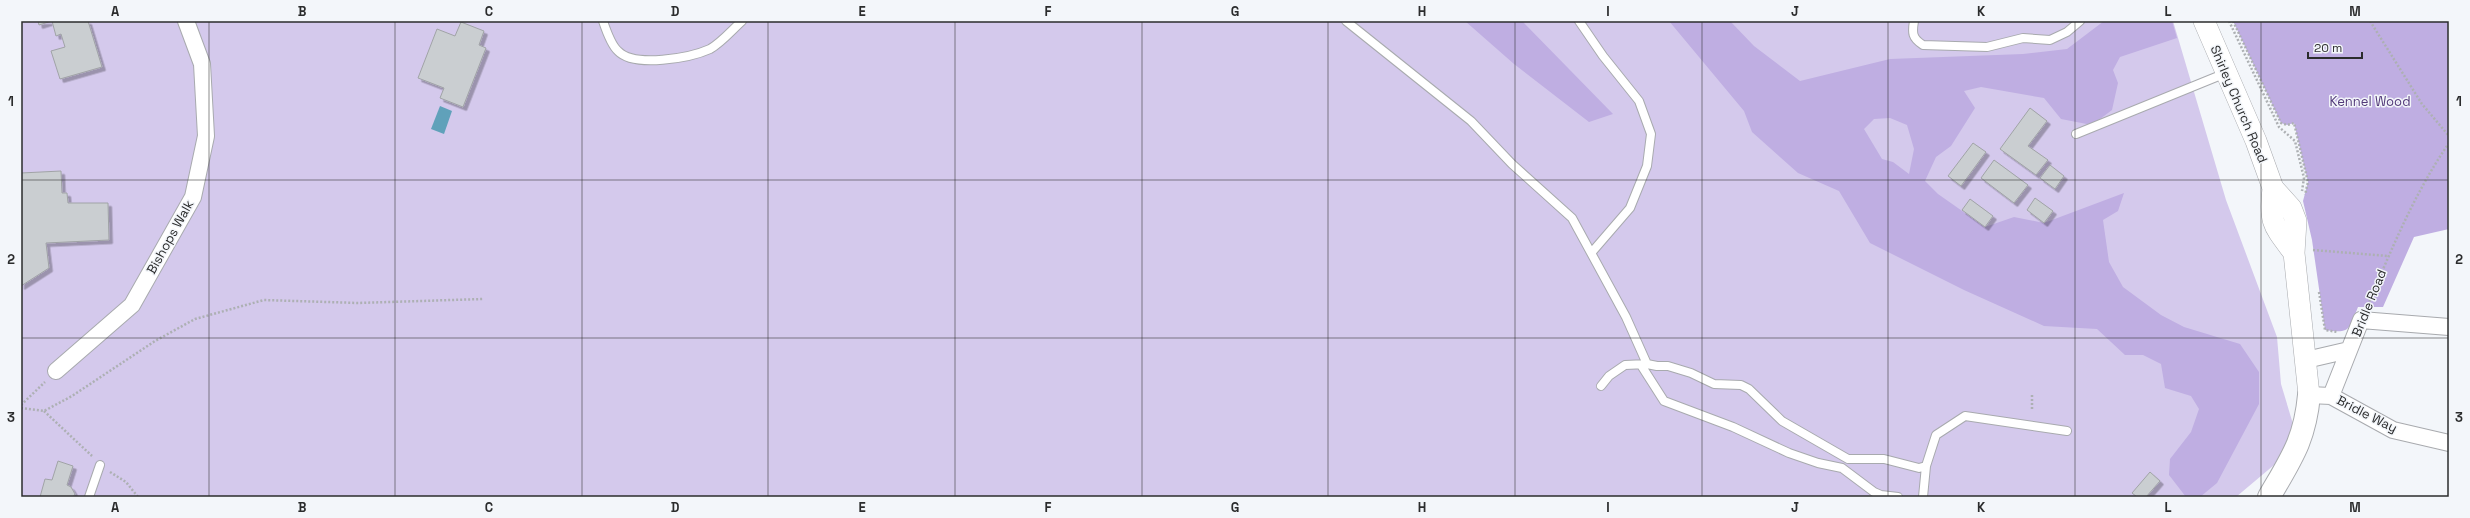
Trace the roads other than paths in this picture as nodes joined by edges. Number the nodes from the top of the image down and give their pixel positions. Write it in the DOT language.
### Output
graph roads {
  1 [pos="186,21"];
  2 [pos="603,21"];
  3 [pos="742,21"];
  4 [pos="1346,21"];
  5 [pos="1580,21"];
  6 [pos="1914,21"];
  7 [pos="2080,21"];
  8 [pos="2204,21"];
  9 [pos="2226,73"];
  10 [pos="2076,134"];
  11 [pos="2273,188"];
  12 [pos="2308,250"];
  13 [pos="1592,252"];
  14 [pos="2449,327"];
  15 [pos="2350,350"];
  16 [pos="2306,360"];
  17 [pos="1644,364"];
  18 [pos="56,371"];
  19 [pos="1601,386"];
  20 [pos="2309,395"];
  21 [pos="2331,396"];
  22 [pos="2067,431"];
  23 [pos="2449,443"];
  24 [pos="100,465"];
  25 [pos="1926,466"];
  26 [pos="89,497"];
  27 [pos="1898,497"];
  28 [pos="1923,497"];
  29 [pos="2269,497"];
  1 -- 18 [label="street, Bishops Walk"];
  2 -- 3 [label="lane"];
  4 -- 13 [label="lane"];
  5 -- 13 [label="lane"];
  6 -- 7 [label="lane"];
  8 -- 9 [label="street, Shirley Church Road"];
  9 -- 10 [label="lane"];
  9 -- 11 [label="street, Shirley Church Road"];
  11 -- 12 [label="lane"];
  11 -- 12 [label="street, Shirley Church Road"];
  12 -- 16 [label="street"];
  13 -- 17 [label="lane"];
  14 -- 15 [label="street, Bridle Road"];
  15 -- 16 [label="street, Bridle Road"];
  15 -- 21 [label="street, Bridle Road"];
  16 -- 20 [label="street"];
  17 -- 19 [label="lane"];
  17 -- 25 [label="lane"];
  17 -- 27 [label="lane"];
  20 -- 21 [label="street"];
  20 -- 29 [label="main road"];
  21 -- 23 [label="street, Bridle Way"];
  22 -- 25 [label="lane"];
  24 -- 26 [label="lane"];
  25 -- 28 [label="lane"];
}
